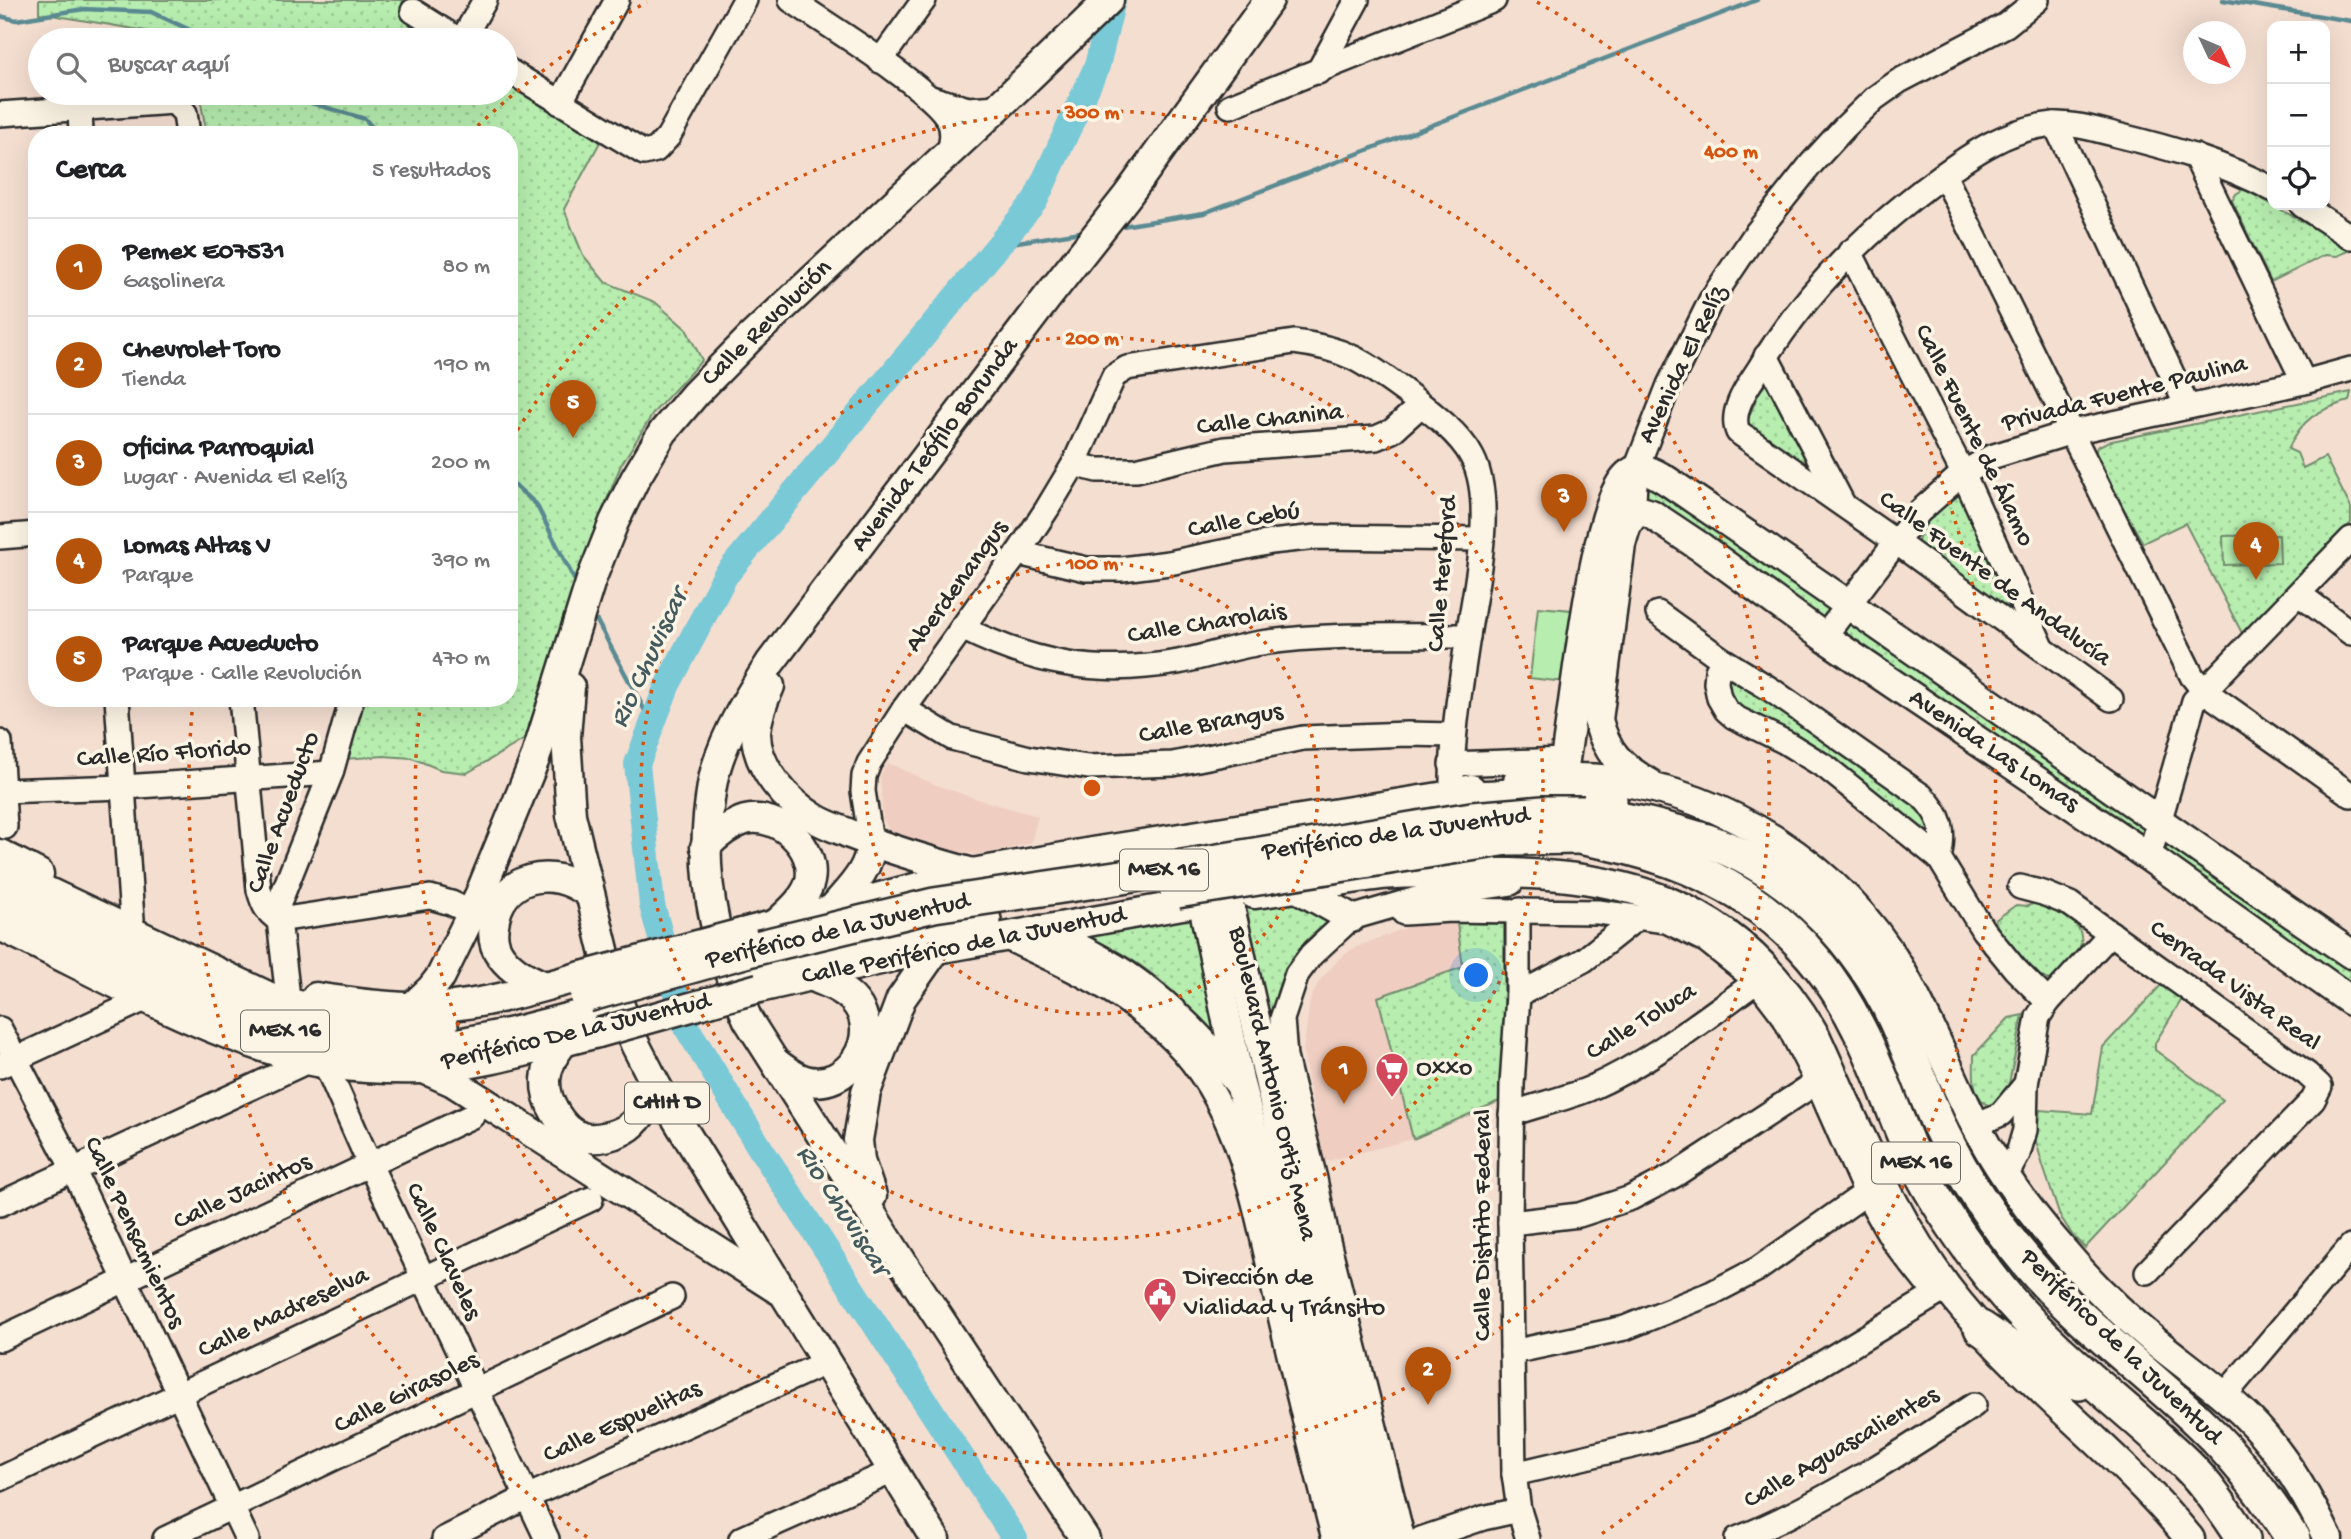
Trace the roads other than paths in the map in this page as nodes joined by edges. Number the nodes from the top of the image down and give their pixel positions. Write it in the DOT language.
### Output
graph roads {
  1 [pos="485,0"];
  2 [pos="617,0"];
  3 [pos="746,0"];
  4 [pos="791,0"];
  5 [pos="924,0"];
  6 [pos="1109,0"];
  7 [pos="1357,0"];
  8 [pos="1494,0"];
  9 [pos="2037,0"];
  10 [pos="1264,5"];
  11 [pos="413,11"];
  12 [pos="441,28"];
  13 [pos="468,28"];
  14 [pos="880,61"];
  15 [pos="1318,72"];
  16 [pos="518,77"];
  17 [pos="928,97"];
  18 [pos="560,103"];
  19 [pos="127,105"];
  20 [pos="179,105"];
  21 [pos="1230,106"];
  22 [pos="998,107"];
  23 [pos="73,109"];
  24 [pos="0,114"];
  25 [pos="2055,124"];
  26 [pos="70,126"];
  27 [pos="79,126"];
  28 [pos="187,126"];
  29 [pos="949,153"];
  30 [pos="2195,156"];
  31 [pos="1944,175"];
  32 [pos="2267,186"];
  33 [pos="2310,210"];
  34 [pos="2351,237"];
  35 [pos="1850,251"];
  36 [pos="1766,356"];
  37 [pos="1122,369"];
  38 [pos="2351,369"];
  39 [pos="2304,382"];
  40 [pos="1421,405"];
  41 [pos="2187,406"];
  42 [pos="2072,432"];
  43 [pos="1074,464"];
  44 [pos="1636,470"];
  45 [pos="1963,473"];
  46 [pos="1844,507"];
  47 [pos="1633,514"];
  48 [pos="28,535"];
  49 [pos="0,537"];
  50 [pos="1481,539"];
  51 [pos="2351,539"];
  52 [pos="1896,542"];
  53 [pos="1018,552"];
  54 [pos="827,590"];
  55 [pos="2299,594"];
  56 [pos="1850,604"];
  57 [pos="1658,613"];
  58 [pos="962,628"];
  59 [pos="2351,633"];
  60 [pos="1468,636"];
  61 [pos="1824,637"];
  62 [pos="575,638"];
  63 [pos="2042,647"];
  64 [pos="1723,660"];
  65 [pos="2203,690"];
  66 [pos="2111,699"];
  67 [pos="118,707"];
  68 [pos="242,707"];
  69 [pos="349,707"];
  70 [pos="904,709"];
  71 [pos="1454,735"];
  72 [pos="0,742"];
  73 [pos="1564,768"];
  74 [pos="331,773"];
  75 [pos="247,778"];
  76 [pos="1451,779"];
  77 [pos="124,787"];
  78 [pos="2,791"];
  79 [pos="1666,792"];
  80 [pos="2351,795"];
  81 [pos="2159,823"];
  82 [pos="1581,825"];
  83 [pos="5,827"];
  84 [pos="1201,835"];
  85 [pos="872,842"];
  86 [pos="1710,842"];
  87 [pos="705,848"];
  88 [pos="0,854"];
  89 [pos="2149,857"];
  90 [pos="1939,858"];
  91 [pos="0,872"];
  92 [pos="972,873"];
  93 [pos="1384,874"];
  94 [pos="1562,875"];
  95 [pos="1710,876"];
  96 [pos="2020,887"];
  97 [pos="1299,889"];
  98 [pos="589,894"];
  99 [pos="1215,899"];
  100 [pos="834,907"];
  101 [pos="1520,910"];
  102 [pos="472,913"];
  103 [pos="1638,917"];
  104 [pos="1351,918"];
  105 [pos="132,919"];
  106 [pos="0,920"];
  107 [pos="279,920"];
  108 [pos="775,925"];
  109 [pos="993,928"];
  110 [pos="1040,930"];
  111 [pos="2111,933"];
  112 [pos="936,949"];
  113 [pos="2351,954"];
  114 [pos="813,976"];
  115 [pos="756,979"];
  116 [pos="1757,981"];
  117 [pos="545,986"];
  118 [pos="286,989"];
  119 [pos="1518,995"];
  120 [pos="147,998"];
  121 [pos="2351,1001"];
  122 [pos="2048,1002"];
  123 [pos="412,1007"];
  124 [pos="583,1013"];
  125 [pos="0,1029"];
  126 [pos="505,1055"];
  127 [pos="772,1060"];
  128 [pos="8,1062"];
  129 [pos="318,1062"];
  130 [pos="424,1069"];
  131 [pos="1816,1082"];
  132 [pos="1240,1084"];
  133 [pos="2026,1084"];
  134 [pos="657,1087"];
  135 [pos="1511,1114"];
  136 [pos="472,1116"];
  137 [pos="1976,1125"];
  138 [pos="370,1165"];
  139 [pos="73,1169"];
  140 [pos="2006,1176"];
  141 [pos="1866,1193"];
  142 [pos="591,1199"];
  143 [pos="0,1204"];
  144 [pos="1510,1223"];
  145 [pos="2347,1259"];
  146 [pos="906,1268"];
  147 [pos="2147,1272"];
  148 [pos="124,1280"];
  149 [pos="424,1280"];
  150 [pos="1947,1288"];
  151 [pos="785,1294"];
  152 [pos="672,1297"];
  153 [pos="1981,1328"];
  154 [pos="0,1339"];
  155 [pos="1511,1352"];
  156 [pos="1347,1359"];
  157 [pos="827,1362"];
  158 [pos="477,1392"];
  159 [pos="178,1394"];
  160 [pos="2109,1396"];
  161 [pos="2224,1396"];
  162 [pos="1974,1405"];
  163 [pos="893,1471"];
  164 [pos="1514,1474"];
  165 [pos="0,1479"];
  166 [pos="1379,1487"];
  167 [pos="527,1497"];
  168 [pos="232,1508"];
  169 [pos="1519,1510"];
  170 [pos="165,1539"];
  171 [pos="247,1539"];
  172 [pos="444,1539"];
  173 [pos="547,1539"];
  174 [pos="741,1539"];
  175 [pos="935,1539"];
  176 [pos="1085,1539"];
  177 [pos="1334,1539"];
  178 [pos="1354,1539"];
  179 [pos="1382,1539"];
  180 [pos="1404,1539"];
  181 [pos="1421,1539"];
  182 [pos="1528,1539"];
  183 [pos="1737,1539"];
  184 [pos="2190,1539"];
  185 [pos="2243,1539"];
  186 [pos="2293,1539"];
  187 [pos="2328,1539"];
  1 -- 13 [label="street"];
  2 -- 18 [label="street"];
  3 -- 18 [label="street"];
  4 -- 14 [label="street"];
  5 -- 14 [label="street"];
  6 -- 22 [label="main road, Calle Revolución"];
  7 -- 15 [label="street"];
  8 -- 15 [label="street"];
  9 -- 44 [label="street, Avenida El Relíz"];
  10 -- 54 [label="main road, Avenida Teófilo Borunda"];
  11 -- 12 [label="street"];
  14 -- 17 [label="street"];
  15 -- 21 [label="street"];
  16 -- 18 [label="street"];
  17 -- 22 [label="street"];
  17 -- 29 [label="street"];
  19 -- 23 [label="street"];
  20 -- 28 [label="street"];
  22 -- 29 [label="main road, Calle Revolución"];
  23 -- 24 [label="street"];
  23 -- 26 [label="street"];
  23 -- 27 [label="street"];
  25 -- 30 [label="street, Calle Fuente de Andalucía"];
  25 -- 31 [label="street, Calle Fuente de Andalucía"];
  25 -- 41 [label="street"];
  29 -- 62 [label="main road, Calle Revolución"];
  30 -- 32 [label="street, Calle Fuente de Andalucía"];
  30 -- 39 [label="street"];
  31 -- 35 [label="street, Calle Fuente de Andalucía"];
  31 -- 42 [label="street"];
  33 -- 34 [label="street"];
  35 -- 36 [label="street, Calle Fuente de Andalucía"];
  35 -- 45 [label="street, Calle Fuente de Álamo"];
  36 -- 46 [label="street, Calle Fuente de Andalucía"];
  36 -- 46 [label="street, Calle Fuente de Andalucía"];
  37 -- 40 [label="street, Calle Hereford"];
  37 -- 43 [label="street, Aberdenangus"];
  38 -- 39 [label="street, Privada Fuente Paulina"];
  39 -- 41 [label="street, Privada Fuente Paulina"];
  40 -- 43 [label="street, Calle Chanina"];
  40 -- 50 [label="street, Calle Hereford"];
  41 -- 42 [label="street, Privada Fuente Paulina"];
  42 -- 45 [label="street, Privada Fuente Paulina"];
  42 -- 65 [label="street"];
  43 -- 53 [label="street, Aberdenangus"];
  44 -- 47 [label="street"];
  44 -- 56 [label="main road, Avenida Las Lomas"];
  44 -- 73 [label="main road, Avenida El Relíz"];
  45 -- 52 [label="street, Privada Fuente Paulina"];
  45 -- 63 [label="street, Calle Fuente de Álamo"];
  46 -- 52 [label="street, Calle Fuente de Andalucía"];
  47 -- 61 [label="main road, Avenida Las Lomas"];
  47 -- 79 [label="main road"];
  48 -- 49 [label="street"];
  50 -- 53 [label="street, Calle Cebú"];
  50 -- 60 [label="street, Calle Hereford"];
  51 -- 55 [label="street"];
  52 -- 56 [label="street, Privada Fuente Paulina"];
  52 -- 63 [label="street, Calle Fuente de Andalucía"];
  53 -- 58 [label="street, Aberdenangus"];
  54 -- 85 [label="main road"];
  54 -- 87 [label="main road, Avenida Teófilo Borunda"];
  55 -- 59 [label="street"];
  55 -- 65 [label="street"];
  56 -- 61 [label="street, Privada Fuente Paulina"];
  56 -- 81 [label="main road, Avenida Las Lomas"];
  57 -- 64 [label="street"];
  58 -- 60 [label="street, Calle Charolais"];
  58 -- 70 [label="street, Aberdenangus"];
  60 -- 71 [label="street, Calle Hereford"];
  61 -- 89 [label="main road, Avenida Las Lomas"];
  62 -- 98 [label="main road"];
  62 -- 102 [label="main road"];
  63 -- 66 [label="street, Calle Fuente de Andalucía"];
  64 -- 90 [label="street"];
  64 -- 90 [label="street"];
  65 -- 80 [label="street"];
  65 -- 81 [label="street"];
  67 -- 77 [label="street"];
  68 -- 75 [label="street"];
  69 -- 74 [label="street, Calle Acueducto"];
  70 -- 71 [label="street, Calle Brangus"];
  70 -- 85 [label="street, Aberdenangus"];
  71 -- 76 [label="street, Calle Hereford"];
  72 -- 78 [label="street"];
  73 -- 76 [label="main road"];
  73 -- 79 [label="main road"];
  74 -- 75 [label="street, Calle Río Florido"];
  74 -- 107 [label="street, Calle Acueducto"];
  75 -- 77 [label="street, Calle Río Florido"];
  75 -- 107 [label="street"];
  76 -- 84 [label="main road"];
  76 -- 86 [label="highway"];
  77 -- 78 [label="street, Calle Río Florido"];
  77 -- 105 [label="street"];
  78 -- 83 [label="street"];
  79 -- 137 [label="main road"];
  81 -- 89 [label="street"];
  81 -- 113 [label="main road, Avenida Las Lomas"];
  82 -- 86 [label="highway, Periférico de la Juventud / MEX 16"];
  82 -- 95 [label="highway, Periférico de la Juventud / MEX 16"];
  82 -- 109 [label="highway, Periférico de la Juventud / MEX 16, bridge"];
  82 -- 124 [label="highway, Periférico de la Juventud / MEX 16, bridge"];
  84 -- 92 [label="main road"];
  84 -- 99 [label="main road, Boulevard Antonio Ortiz Mena"];
  85 -- 92 [label="main road"];
  85 -- 100 [label="main road"];
  86 -- 186 [label="highway, Periférico de la Juventud / MEX 16"];
  87 -- 108 [label="main road"];
  87 -- 127 [label="main road, Avenida Teófilo Borunda"];
  88 -- 105 [label="main road, Periférico De La Juventud"];
  89 -- 121 [label="main road, Avenida Las Lomas"];
  90 -- 122 [label="street"];
  91 -- 124 [label="highway, Periférico De La Juventud / MEX 16"];
  92 -- 100 [label="main road"];
  93 -- 94 [label="main road, Calle Periférico de la Juventud"];
  93 -- 95 [label="highway"];
  93 -- 97 [label="main road, Calle Periférico de la Juventud"];
  94 -- 104 [label="street"];
  94 -- 150 [label="main road, Calle Periférico de la Juventud"];
  95 -- 160 [label="highway, Periférico de la Juventud / MEX 16"];
  96 -- 111 [label="street, Cerrada Vista Real"];
  97 -- 99 [label="main road, Calle Periférico de la Juventud"];
  97 -- 104 [label="main road"];
  98 -- 117 [label="main road"];
  98 -- 134 [label="main road, CHIH D"];
  99 -- 110 [label="main road, Calle Periférico de la Juventud"];
  99 -- 132 [label="main road, Boulevard Antonio Ortiz Mena"];
  99 -- 156 [label="main road, Boulevard Antonio Ortiz Mena"];
  100 -- 108 [label="main road"];
  101 -- 103 [label="street"];
  101 -- 104 [label="street"];
  101 -- 119 [label="street, Calle Distrito Federal"];
  102 -- 107 [label="street"];
  102 -- 123 [label="main road"];
  103 -- 116 [label="street"];
  103 -- 119 [label="street"];
  104 -- 156 [label="street, Boulevard Antonio Ortiz Mena"];
  105 -- 118 [label="main road, Periférico De La Juventud"];
  106 -- 120 [label="main road, Periférico De La Juventud"];
  106 -- 124 [label="highway, Periférico De La Juventud / MEX 16"];
  107 -- 118 [label="street, Calle Acueducto"];
  108 -- 124 [label="main road, Periférico De La Juventud, bridge"];
  109 -- 110 [label="main road, Calle Periférico de la Juventud"];
  109 -- 112 [label="main road, Calle Periférico de la Juventud"];
  109 -- 115 [label="highway, Calle Periférico de la Juventud / MEX 16"];
  109 -- 177 [label="street"];
  110 -- 132 [label="main road"];
  111 -- 122 [label="street, Cerrada Vista Real"];
  111 -- 147 [label="street, Cerrada Vista Real"];
  112 -- 114 [label="main road, Calle Periférico de la Juventud"];
  112 -- 146 [label="main road"];
  114 -- 115 [label="main road, Calle Periférico de la Juventud"];
  114 -- 127 [label="main road"];
  115 -- 124 [label="highway, Periférico de la Juventud / MEX 16"];
  116 -- 131 [label="street"];
  116 -- 135 [label="street, Calle Toluca"];
  117 -- 123 [label="main road, Periférico De La Juventud"];
  117 -- 124 [label="main road, Periférico De La Juventud"];
  118 -- 123 [label="main road, Periférico De La Juventud"];
  119 -- 135 [label="street, Calle Distrito Federal"];
  120 -- 128 [label="street"];
  120 -- 129 [label="main road, Periférico De La Juventud"];
  122 -- 133 [label="street, Cerrada Vista Real"];
  124 -- 126 [label="highway"];
  124 -- 134 [label="main road"];
  125 -- 128 [label="street, Calle Pensamientos"];
  126 -- 130 [label="main road, Periférico De La Juventud"];
  127 -- 146 [label="main road, Avenida Teófilo Borunda"];
  128 -- 139 [label="street, Calle Pensamientos"];
  129 -- 130 [label="main road, Periférico De La Juventud"];
  129 -- 138 [label="street, Calle Claveles"];
  129 -- 139 [label="street"];
  130 -- 151 [label="main road"];
  131 -- 141 [label="street"];
  131 -- 144 [label="street"];
  132 -- 178 [label="main road, Boulevard Antonio Ortiz Mena"];
  133 -- 137 [label="street"];
  133 -- 140 [label="street, Cerrada Vista Real"];
  134 -- 151 [label="main road, CHIH D"];
  135 -- 144 [label="street, Calle Distrito Federal"];
  136 -- 138 [label="street, Calle Jacintos"];
  137 -- 140 [label="main road"];
  138 -- 148 [label="street, Calle Jacintos"];
  138 -- 149 [label="street, Calle Claveles"];
  139 -- 143 [label="street"];
  139 -- 148 [label="street, Calle Pensamientos"];
  140 -- 161 [label="main road"];
  141 -- 150 [label="street"];
  141 -- 155 [label="street"];
  142 -- 149 [label="street, Calle Madreselva"];
  144 -- 155 [label="street, Calle Distrito Federal"];
  145 -- 161 [label="street"];
  146 -- 176 [label="main road"];
  148 -- 154 [label="street, Calle Jacintos"];
  148 -- 159 [label="street, Calle Pensamientos"];
  149 -- 158 [label="street, Calle Claveles"];
  149 -- 159 [label="street, Calle Madreselva"];
  150 -- 153 [label="main road, Calle Periférico de la Juventud"];
  150 -- 164 [label="street"];
  151 -- 157 [label="main road, CHIH D"];
  152 -- 158 [label="street, Calle Girasoles"];
  153 -- 160 [label="highway"];
  153 -- 184 [label="main road, Calle Periférico de la Juventud"];
  155 -- 164 [label="street, Calle Distrito Federal"];
  156 -- 166 [label="main road, Boulevard Antonio Ortiz Mena"];
  157 -- 163 [label="main road, CHIH D"];
  157 -- 167 [label="street, Calle Espuelitas"];
  158 -- 167 [label="street, Calle Claveles"];
  158 -- 168 [label="street, Calle Girasoles"];
  159 -- 165 [label="street, Calle Madreselva"];
  159 -- 168 [label="street, Calle Pensamientos"];
  160 -- 185 [label="highway, Periférico de la Juventud / MEX 16"];
  161 -- 187 [label="main road"];
  162 -- 183 [label="street, Calle Aguascalientes"];
  163 -- 174 [label="street"];
  163 -- 175 [label="main road, CHIH D"];
  164 -- 169 [label="street, Calle Distrito Federal"];
  166 -- 179 [label="main road, Boulevard Antonio Ortiz Mena"];
  166 -- 180 [label="street, Boulevard Antonio Ortiz Mena"];
  167 -- 172 [label="street, Calle Espuelitas"];
  167 -- 173 [label="street, Calle Claveles"];
  168 -- 170 [label="street, Calle Girasoles"];
  168 -- 171 [label="street, Calle Pensamientos"];
  169 -- 181 [label="street"];
  169 -- 182 [label="street, Calle Distrito Federal"];
}
